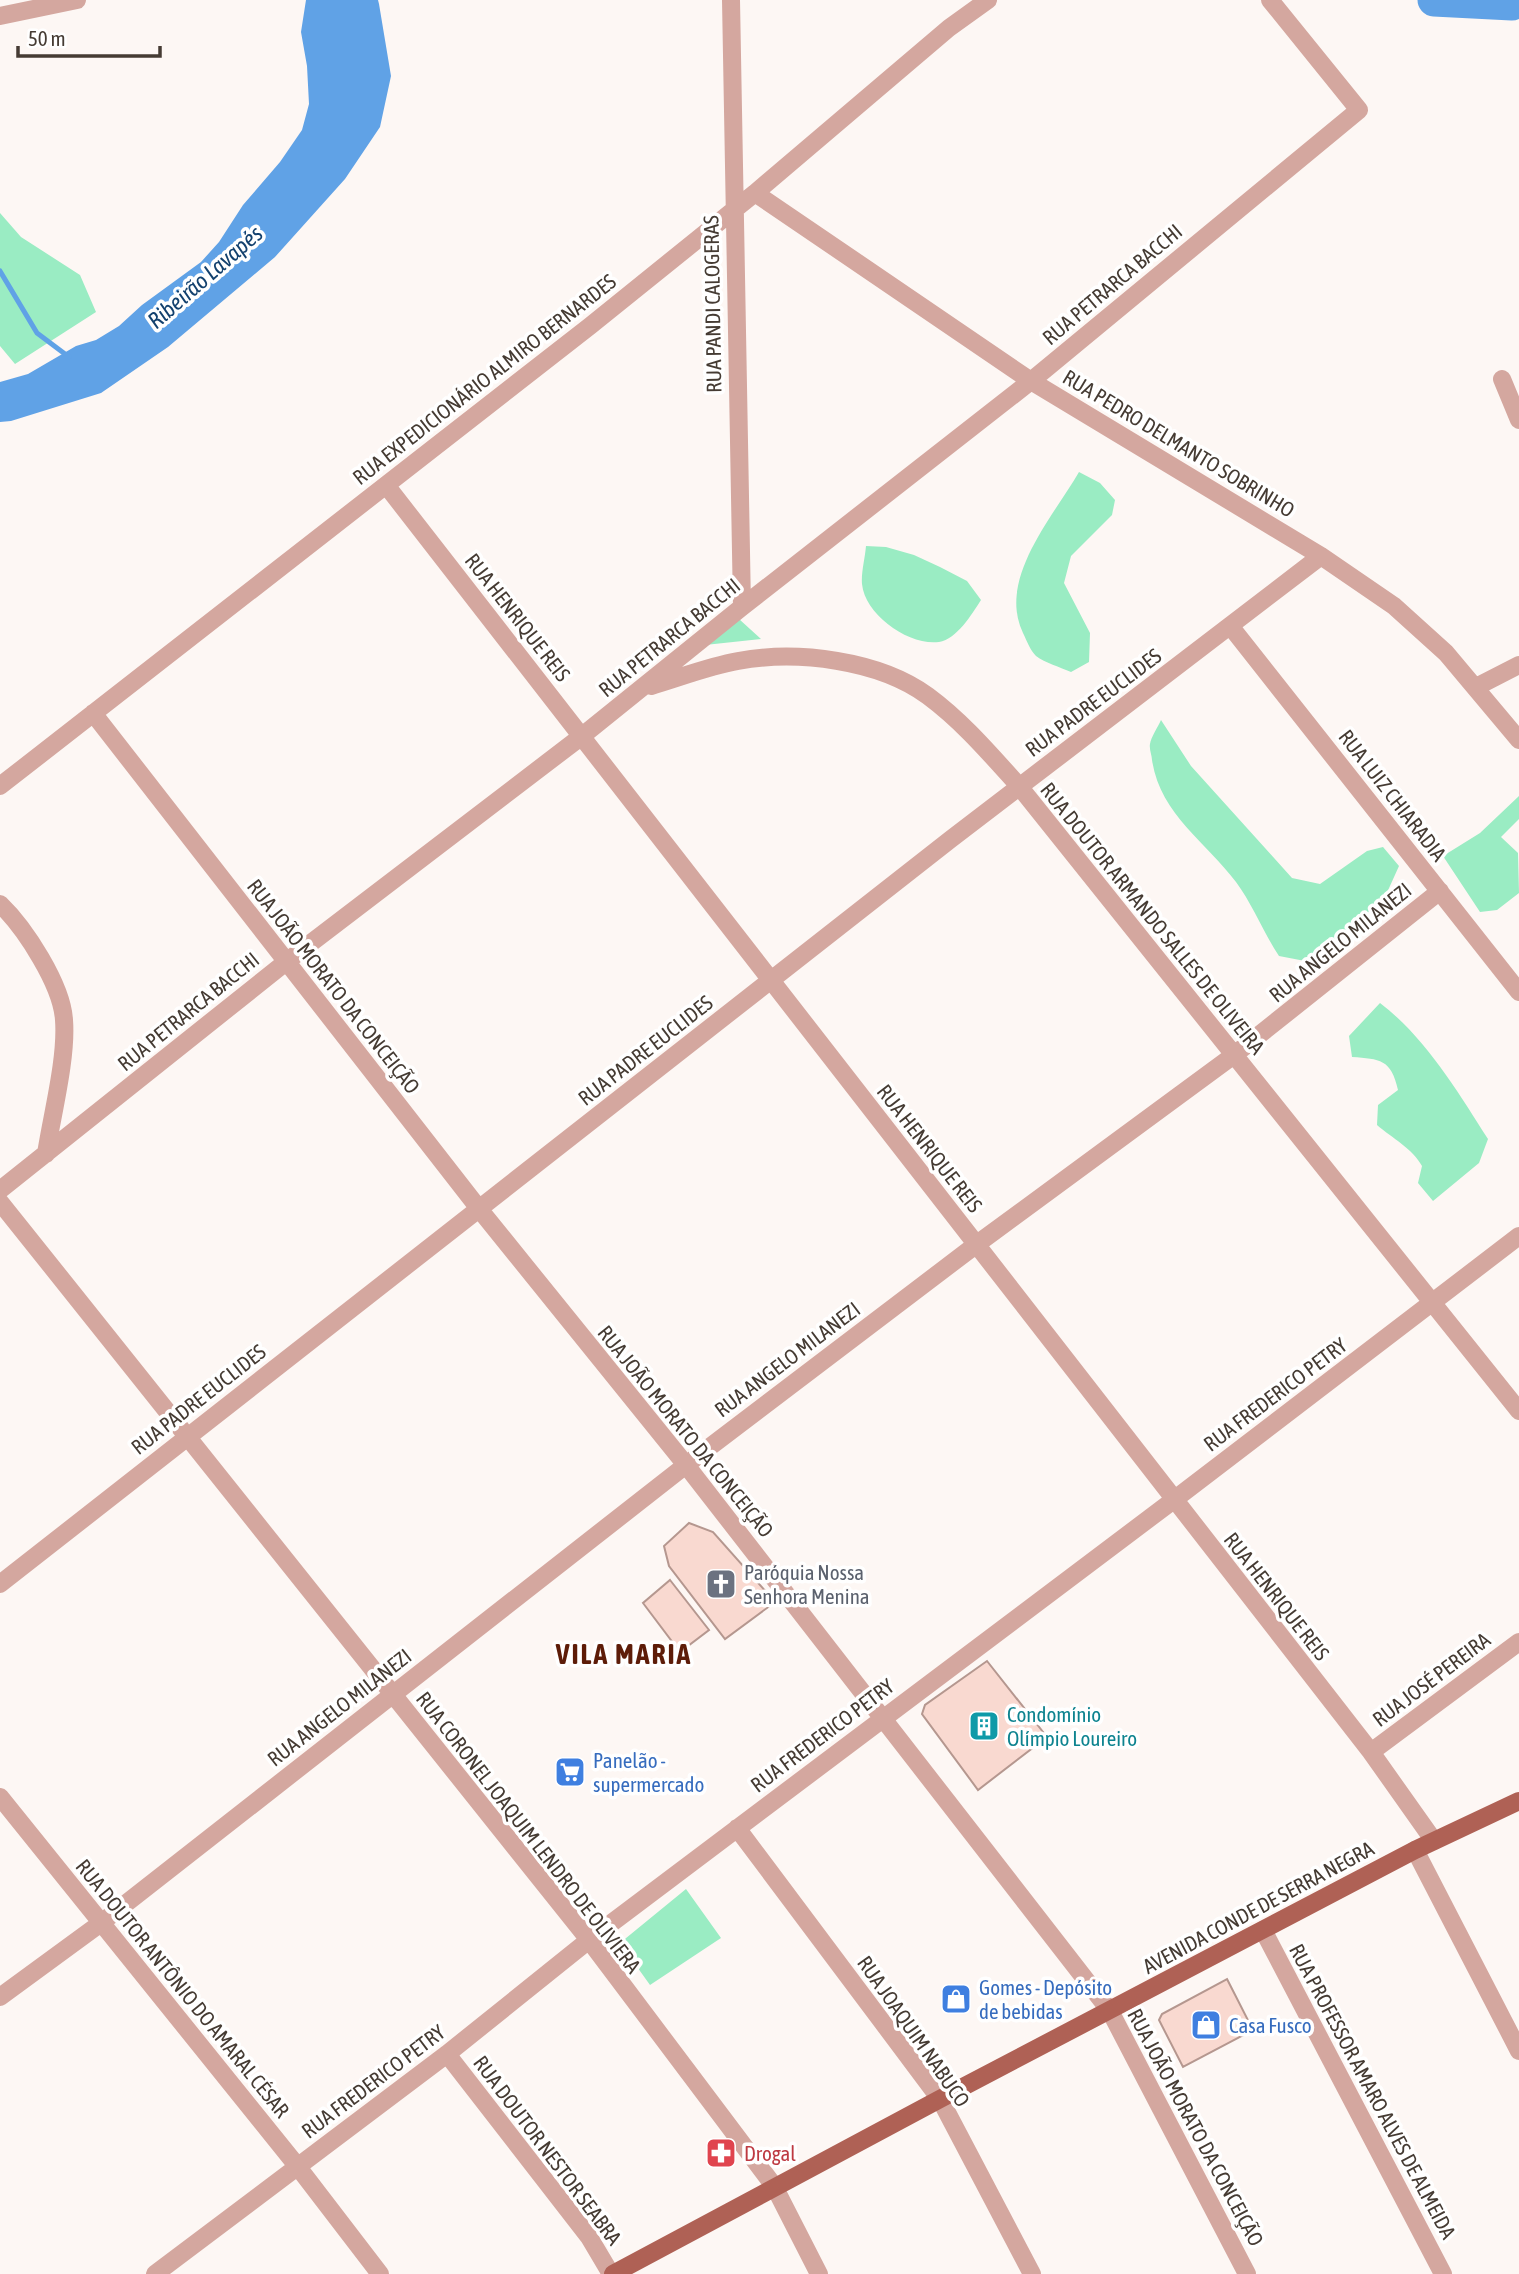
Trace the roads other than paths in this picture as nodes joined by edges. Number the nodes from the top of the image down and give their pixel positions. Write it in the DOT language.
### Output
graph roads {
  1 [pos="77,0"];
  2 [pos="731,0"];
  3 [pos="988,0"];
  4 [pos="1270,0"];
  5 [pos="0,16"];
  6 [pos="755,193"];
  7 [pos="733,210"];
  8 [pos="1502,379"];
  9 [pos="1031,381"];
  10 [pos="1519,420"];
  11 [pos="386,485"];
  12 [pos="1321,556"];
  13 [pos="742,607"];
  14 [pos="1231,627"];
  15 [pos="1519,665"];
  16 [pos="1476,687"];
  17 [pos="640,689"];
  18 [pos="93,713"];
  19 [pos="582,736"];
  20 [pos="1519,740"];
  21 [pos="0,786"];
  22 [pos="1019,786"];
  23 [pos="1440,891"];
  24 [pos="0,904"];
  25 [pos="286,962"];
  26 [pos="770,980"];
  27 [pos="1519,992"];
  28 [pos="1234,1055"];
  29 [pos="46,1154"];
  30 [pos="0,1190"];
  31 [pos="0,1202"];
  32 [pos="480,1210"];
  33 [pos="1519,1236"];
  34 [pos="977,1244"];
  35 [pos="1432,1303"];
  36 [pos="1519,1411"];
  37 [pos="187,1436"];
  38 [pos="686,1465"];
  39 [pos="1175,1499"];
  40 [pos="0,1584"];
  41 [pos="1519,1642"];
  42 [pos="391,1695"];
  43 [pos="883,1717"];
  44 [pos="1371,1752"];
  45 [pos="0,1797"];
  46 [pos="1519,1801"];
  47 [pos="737,1828"];
  48 [pos="1434,1841"];
  49 [pos="1415,1850"];
  50 [pos="101,1923"];
  51 [pos="1263,1930"];
  52 [pos="589,1940"];
  53 [pos="0,1997"];
  54 [pos="1110,2011"];
  55 [pos="1519,2051"];
  56 [pos="447,2054"];
  57 [pos="940,2099"];
  58 [pos="298,2167"];
  59 [pos="774,2186"];
  60 [pos="155,2274"];
  61 [pos="380,2274"];
  62 [pos="612,2274"];
  63 [pos="819,2274"];
  64 [pos="1032,2274"];
  65 [pos="1247,2274"];
  66 [pos="1443,2274"];
  1 -- 5 [label="street"];
  2 -- 7 [label="street, RUA PANDI CALOGERAS"];
  3 -- 6 [label="street, RUA EXPEDICIONÁRIO ALMIRO BERNARDES"];
  4 -- 9 [label="street, RUA PETRARCA BACCHI"];
  6 -- 7 [label="street, RUA EXPEDICIONÁRIO ALMIRO BERNARDES"];
  6 -- 9 [label="street, RUA PEDRO DELMANTO SOBRINHO"];
  7 -- 11 [label="street, RUA EXPEDICIONÁRIO ALMIRO BERNARDES"];
  7 -- 13 [label="street, RUA PANDI CALOGERAS"];
  8 -- 10 [label="street"];
  9 -- 12 [label="street, RUA PEDRO DELMANTO SOBRINHO"];
  9 -- 13 [label="street, RUA PETRARCA BACCHI"];
  11 -- 18 [label="street, RUA EXPEDICIONÁRIO ALMIRO BERNARDES"];
  11 -- 19 [label="street, RUA HENRIQUE REIS"];
  12 -- 14 [label="street, RUA PADRE EUCLIDES"];
  12 -- 16 [label="street, RUA PEDRO DELMANTO SOBRINHO"];
  13 -- 17 [label="street, RUA PETRARCA BACCHI"];
  14 -- 22 [label="street, RUA PADRE EUCLIDES"];
  14 -- 23 [label="street, RUA LUIZ CHIARADIA"];
  15 -- 16 [label="street"];
  16 -- 20 [label="street, RUA PEDRO DELMANTO SOBRINHO"];
  17 -- 19 [label="street, RUA PETRARCA BACCHI"];
  17 -- 22 [label="street, RUA DOUTOR ARMANDO SALLES DE OLIVEIRA"];
  18 -- 21 [label="street, RUA EXPEDICIONÁRIO ALMIRO BERNARDES"];
  18 -- 25 [label="street, RUA JOÃO MORATO DA CONCEIÇÃO"];
  19 -- 25 [label="street, RUA PETRARCA BACCHI"];
  19 -- 26 [label="street, RUA HENRIQUE REIS"];
  22 -- 26 [label="street, RUA PADRE EUCLIDES"];
  22 -- 28 [label="street, RUA DOUTOR ARMANDO SALLES DE OLIVEIRA"];
  23 -- 27 [label="street, RUA LUIZ CHIARADIA"];
  23 -- 28 [label="street, RUA ANGELO MILANEZI"];
  24 -- 29 [label="street"];
  25 -- 29 [label="street, RUA PETRARCA BACCHI"];
  25 -- 32 [label="street, RUA JOÃO MORATO DA CONCEIÇÃO"];
  26 -- 32 [label="street, RUA PADRE EUCLIDES"];
  26 -- 34 [label="street, RUA HENRIQUE REIS"];
  28 -- 34 [label="street, RUA ANGELO MILANEZI"];
  28 -- 35 [label="street, RUA DOUTOR ARMANDO SALLES DE OLIVEIRA"];
  29 -- 30 [label="street, RUA PETRARCA BACCHI"];
  31 -- 37 [label="street, RUA CORONEL JOAQUIM LENDRO DE OLIVIERA"];
  32 -- 37 [label="street, RUA PADRE EUCLIDES"];
  32 -- 38 [label="street, RUA JOÃO MORATO DA CONCEIÇÃO"];
  33 -- 35 [label="street, RUA FREDERICO PETRY"];
  34 -- 38 [label="street, RUA ANGELO MILANEZI"];
  34 -- 39 [label="street, RUA HENRIQUE REIS"];
  35 -- 36 [label="street, RUA DOUTOR ARMANDO SALLES DE OLIVEIRA"];
  35 -- 39 [label="street, RUA FREDERICO PETRY"];
  37 -- 40 [label="street, RUA PADRE EUCLIDES"];
  37 -- 42 [label="street, RUA CORONEL JOAQUIM LENDRO DE OLIVIERA"];
  38 -- 42 [label="street, RUA ANGELO MILANEZI"];
  38 -- 43 [label="street, RUA JOÃO MORATO DA CONCEIÇÃO"];
  39 -- 43 [label="street, RUA FREDERICO PETRY"];
  39 -- 44 [label="street, RUA HENRIQUE REIS"];
  41 -- 44 [label="street, RUA JOSÉ PEREIRA"];
  42 -- 50 [label="street, RUA ANGELO MILANEZI"];
  42 -- 52 [label="street, RUA CORONEL JOAQUIM LENDRO DE OLIVIERA"];
  43 -- 47 [label="street, RUA FREDERICO PETRY"];
  43 -- 54 [label="street, RUA JOÃO MORATO DA CONCEIÇÃO"];
  44 -- 48 [label="street, RUA HENRIQUE REIS"];
  45 -- 50 [label="street, RUA DOUTOR ANTÔNIO DO AMARAL CÉSAR"];
  46 -- 48 [label="main road, AVENIDA CONDE DE SERRA NEGRA"];
  47 -- 52 [label="street, RUA FREDERICO PETRY"];
  47 -- 57 [label="street, RUA JOAQUIM NABUCO"];
  48 -- 49 [label="main road, AVENIDA CONDE DE SERRA NEGRA"];
  49 -- 51 [label="main road, AVENIDA CONDE DE SERRA NEGRA"];
  49 -- 55 [label="street"];
  50 -- 53 [label="street, RUA ANGELO MILANEZI"];
  50 -- 58 [label="street, RUA DOUTOR ANTÔNIO DO AMARAL CÉSAR"];
  51 -- 54 [label="main road, AVENIDA CONDE DE SERRA NEGRA"];
  51 -- 66 [label="street, RUA PROFESSOR AMARO ALVES DE ALMEIDA"];
  52 -- 56 [label="street, RUA FREDERICO PETRY"];
  52 -- 59 [label="street, RUA CORONEL JOAQUIM LENDRO DE OLIVIERA"];
  54 -- 57 [label="main road, AVENIDA CONDE DE SERRA NEGRA"];
  54 -- 65 [label="street, RUA JOÃO MORATO DA CONCEIÇÃO"];
  56 -- 58 [label="street, RUA FREDERICO PETRY"];
  56 -- 62 [label="street, RUA DOUTOR NESTOR SEABRA"];
  57 -- 59 [label="main road, AVENIDA CONDE DE SERRA NEGRA"];
  57 -- 64 [label="street, RUA JOAQUIM NABUCO"];
  58 -- 60 [label="street, RUA FREDERICO PETRY"];
  58 -- 61 [label="street, RUA DOUTOR ANTÔNIO DO AMARAL CÉSAR"];
  59 -- 62 [label="main road, AVENIDA CONDE DE SERRA NEGRA"];
  59 -- 63 [label="street, RUA CORONEL JOAQUIM LENDRO DE OLIVIERA"];
}
